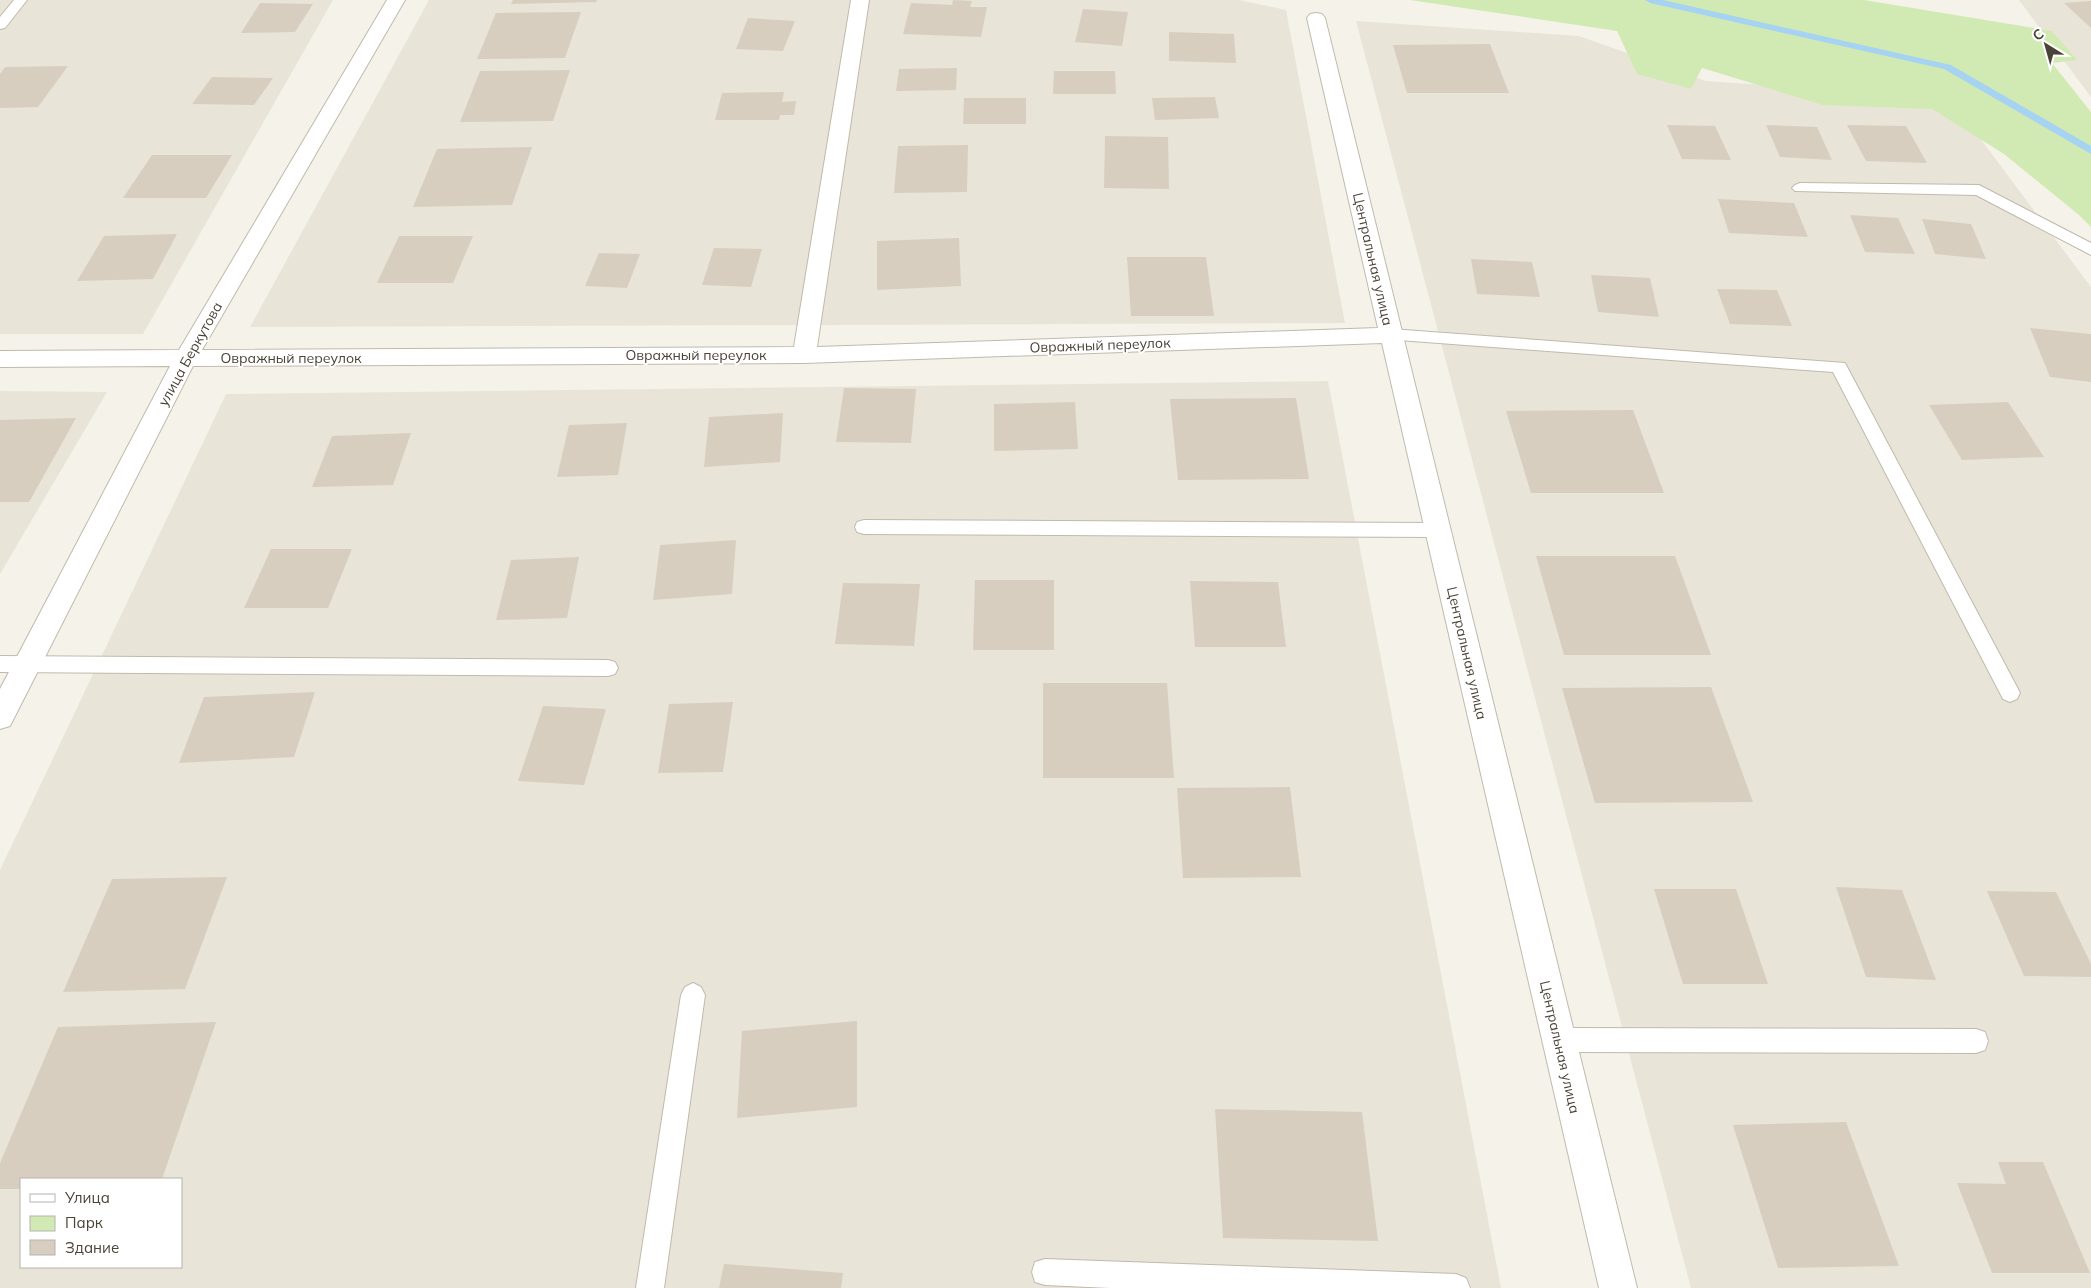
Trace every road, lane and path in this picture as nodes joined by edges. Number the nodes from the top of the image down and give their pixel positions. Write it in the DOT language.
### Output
graph roads {
  1 [pos="22,0"];
  2 [pos="396,0"];
  3 [pos="860,0"];
  4 [pos="1316,18"];
  5 [pos="0,25"];
  6 [pos="1800,188"];
  7 [pos="2091,250"];
  8 [pos="1391,335"];
  9 [pos="804,355"];
  10 [pos="186,358"];
  11 [pos="0,359"];
  12 [pos="864,527"];
  13 [pos="1437,530"];
  14 [pos="0,664"];
  15 [pos="27,665"];
  16 [pos="608,668"];
  17 [pos="2010,693"];
  18 [pos="0,718"];
  19 [pos="693,995"];
  20 [pos="1558,1040"];
  21 [pos="1976,1041"];
  22 [pos="1046,1272"];
  23 [pos="650,1288"];
  24 [pos="1456,1288"];
  25 [pos="1618,1288"];
  1 -- 5 [label="lane"];
  2 -- 10 [label="street, улица Беркутова"];
  3 -- 9 [label="street"];
  4 -- 8 [label="street, Центральная улица"];
  6 -- 7 [label="lane"];
  8 -- 9 [label="street, Овражный переулок"];
  8 -- 13 [label="street, Центральная улица"];
  8 -- 17 [label="lane"];
  9 -- 10 [label="street, Овражный переулок"];
  10 -- 11 [label="street, Овражный переулок"];
  10 -- 15 [label="street, улица Беркутова"];
  12 -- 13 [label="lane"];
  13 -- 20 [label="street, Центральная улица"];
  14 -- 15 [label="lane"];
  15 -- 16 [label="lane"];
  15 -- 18 [label="street, улица Беркутова"];
  19 -- 23 [label="lane"];
  20 -- 21 [label="lane"];
  20 -- 25 [label="street, Центральная улица"];
  22 -- 24 [label="lane"];
}
